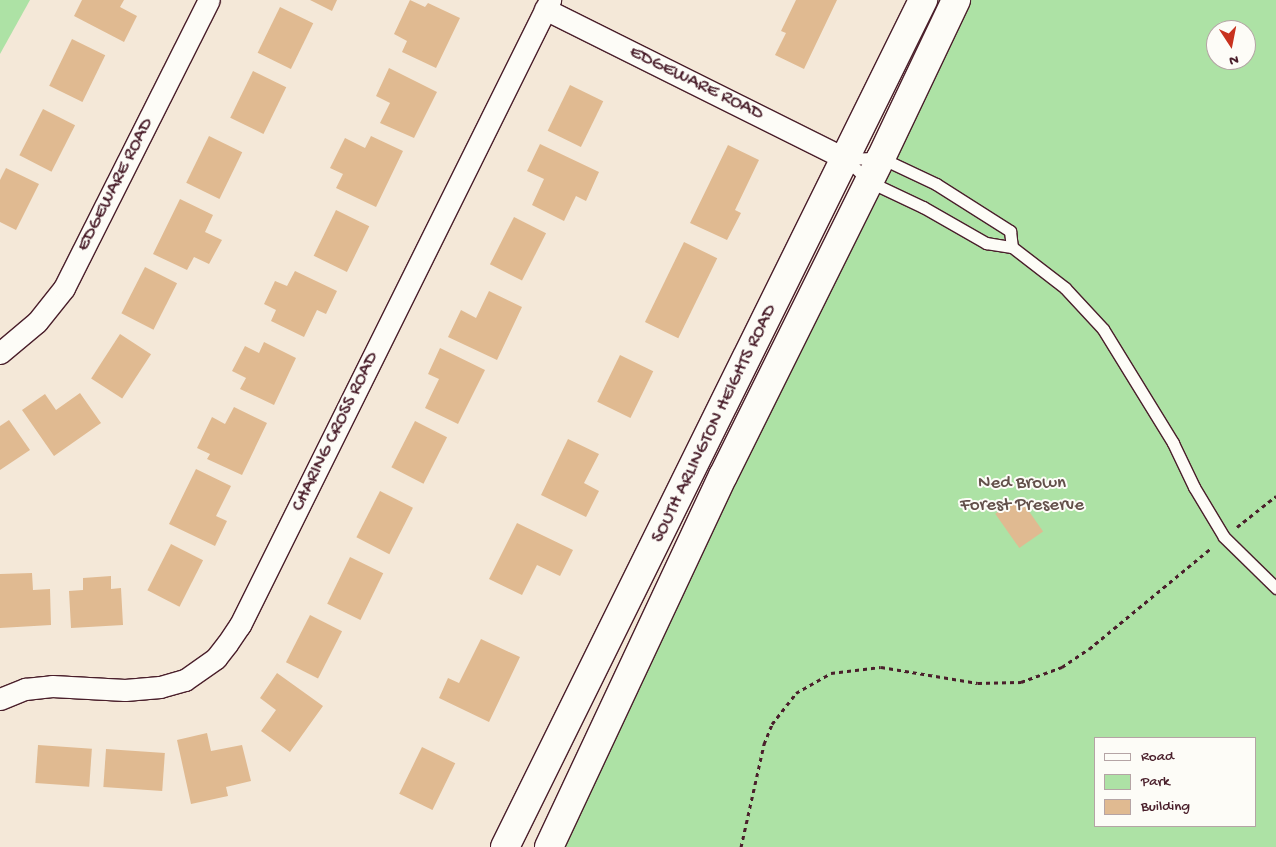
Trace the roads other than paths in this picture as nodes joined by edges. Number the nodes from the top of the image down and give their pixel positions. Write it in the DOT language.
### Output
graph roads {
  1 [pos="209,0"];
  2 [pos="923,0"];
  3 [pos="956,0"];
  4 [pos="548,5"];
  5 [pos="881,158"];
  6 [pos="846,159"];
  7 [pos="870,182"];
  8 [pos="1012,247"];
  9 [pos="0,353"];
  10 [pos="1276,588"];
  11 [pos="0,699"];
  12 [pos="505,847"];
  13 [pos="549,847"];
  1 -- 9 [label="street, EDGEWARE ROAD"];
  2 -- 6 [label="main road, SOUTH ARLINGTON HEIGHTS ROAD"];
  3 -- 5 [label="main road, SOUTH ARLINGTON HEIGHTS ROAD"];
  4 -- 6 [label="street, EDGEWARE ROAD"];
  4 -- 11 [label="street, CHARING CROSS ROAD"];
  5 -- 6 [label="lane"];
  5 -- 7 [label="main road, SOUTH ARLINGTON HEIGHTS ROAD"];
  5 -- 8 [label="lane"];
  6 -- 7 [label="lane"];
  6 -- 12 [label="main road, SOUTH ARLINGTON HEIGHTS ROAD"];
  7 -- 8 [label="lane"];
  7 -- 13 [label="main road, SOUTH ARLINGTON HEIGHTS ROAD"];
  8 -- 10 [label="lane"];
}
